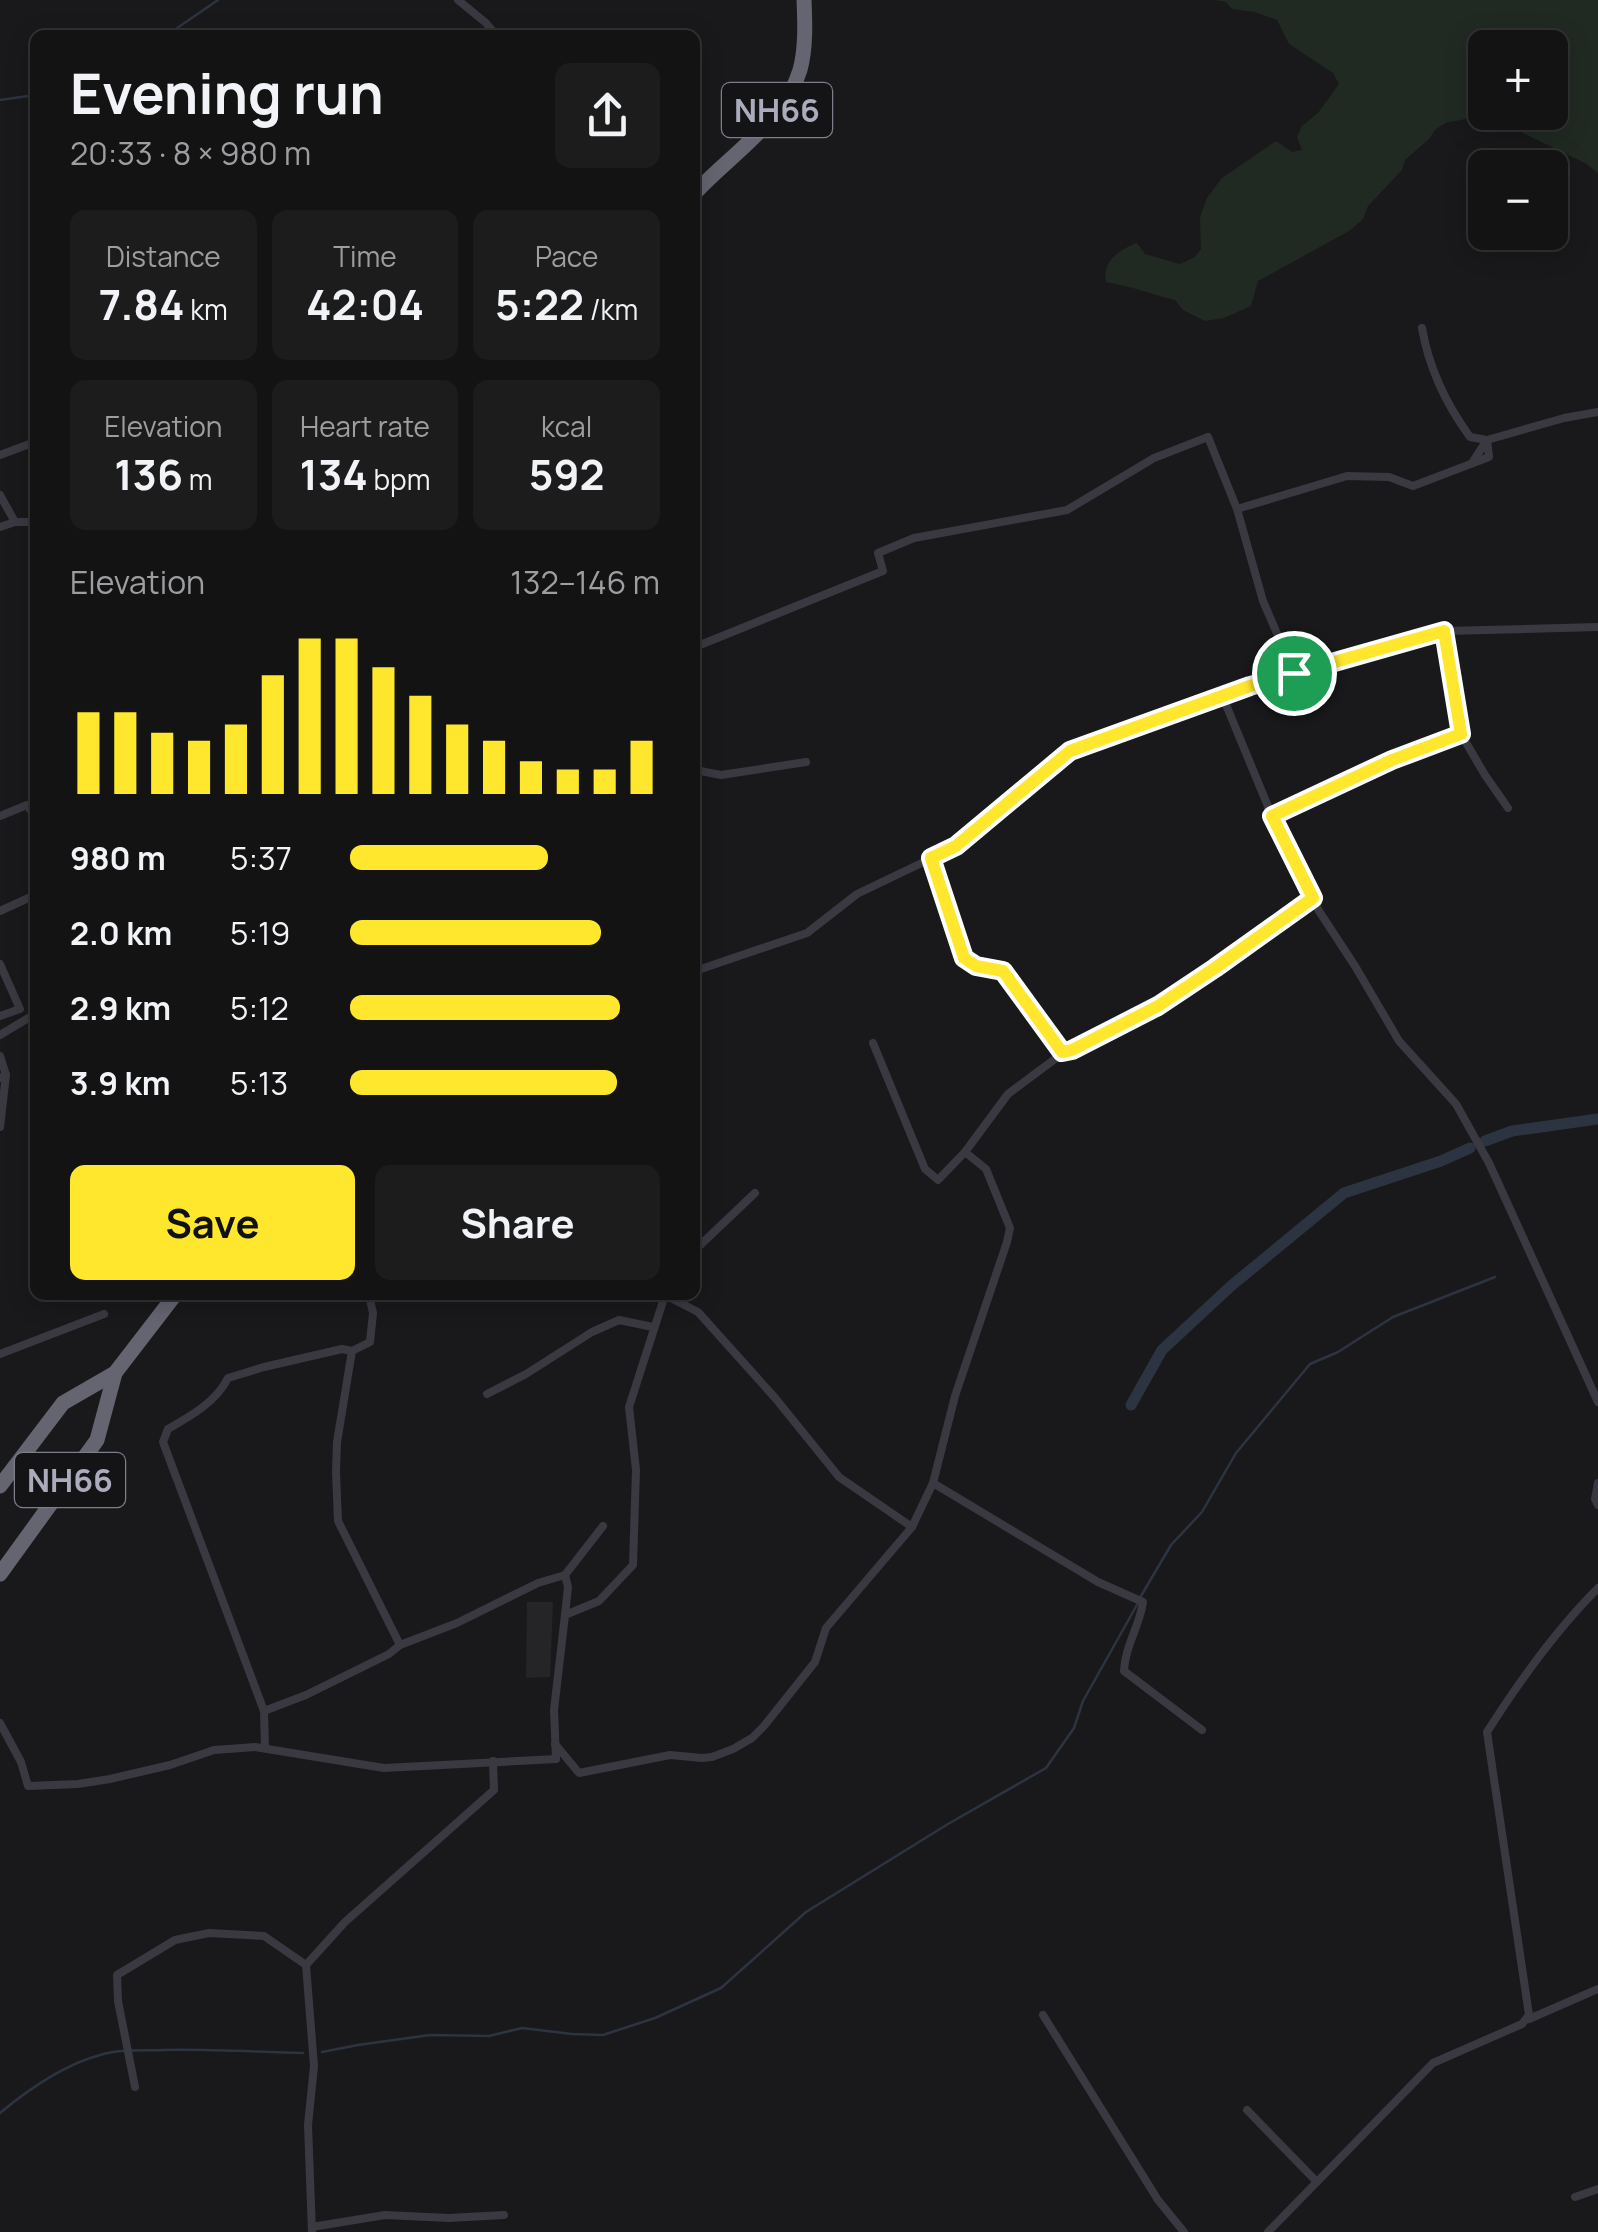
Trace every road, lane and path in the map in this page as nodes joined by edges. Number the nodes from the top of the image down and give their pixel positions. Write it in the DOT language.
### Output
graph roads {
  1 [pos="458,0"];
  2 [pos="804,0"];
  3 [pos="492,30"];
  4 [pos="700,188"];
  5 [pos="1422,328"];
  6 [pos="1598,412"];
  7 [pos="1487,440"];
  8 [pos="30,444"];
  9 [pos="0,455"];
  10 [pos="0,495"];
  11 [pos="1237,509"];
  12 [pos="14,522"];
  13 [pos="30,522"];
  14 [pos="0,527"];
  15 [pos="1598,627"];
  16 [pos="1444,631"];
  17 [pos="700,644"];
  18 [pos="1294,673"];
  19 [pos="1222,695"];
  20 [pos="1461,734"];
  21 [pos="806,762"];
  22 [pos="700,771"];
  23 [pos="1508,808"];
  24 [pos="30,810"];
  25 [pos="0,816"];
  26 [pos="1272,816"];
  27 [pos="931,858"];
  28 [pos="30,896"];
  29 [pos="1313,898"];
  30 [pos="0,911"];
  31 [pos="0,964"];
  32 [pos="700,969"];
  33 [pos="0,1016"];
  34 [pos="30,1017"];
  35 [pos="0,1034"];
  36 [pos="873,1043"];
  37 [pos="1062,1052"];
  38 [pos="0,1056"];
  39 [pos="3,1077"];
  40 [pos="0,1127"];
  41 [pos="965,1152"];
  42 [pos="756,1192"];
  43 [pos="700,1245"];
  44 [pos="171,1300"];
  45 [pos="369,1300"];
  46 [pos="664,1300"];
  47 [pos="675,1300"];
  48 [pos="104,1314"];
  49 [pos="653,1327"];
  50 [pos="352,1351"];
  51 [pos="0,1354"];
  52 [pos="115,1373"];
  53 [pos="488,1394"];
  54 [pos="1598,1402"];
  55 [pos="934,1483"];
  56 [pos="1598,1483"];
  57 [pos="0,1486"];
  58 [pos="1598,1505"];
  59 [pos="604,1526"];
  60 [pos="912,1527"];
  61 [pos="0,1574"];
  62 [pos="566,1575"];
  63 [pos="1598,1588"];
  64 [pos="566,1615"];
  65 [pos="400,1645"];
  66 [pos="264,1711"];
  67 [pos="0,1723"];
  68 [pos="1202,1730"];
  69 [pos="555,1744"];
  70 [pos="264,1748"];
  71 [pos="494,1761"];
  72 [pos="306,1964"];
  73 [pos="1598,1988"];
  74 [pos="1043,2015"];
  75 [pos="1525,2020"];
  76 [pos="136,2087"];
  77 [pos="1246,2110"];
  78 [pos="1318,2182"];
  79 [pos="1598,2189"];
  80 [pos="1574,2198"];
  81 [pos="504,2215"];
  82 [pos="312,2229"];
  83 [pos="1184,2232"];
  84 [pos="1268,2232"];
  1 -- 3 [label="street"];
  2 -- 4 [label="highway, NH66"];
  5 -- 7 [label="street"];
  6 -- 7 [label="street"];
  7 -- 11 [label="street"];
  8 -- 9 [label="street"];
  10 -- 12 [label="street"];
  11 -- 17 [label="street"];
  11 -- 18 [label="street"];
  12 -- 13 [label="street"];
  12 -- 14 [label="street"];
  15 -- 16 [label="street"];
  16 -- 18 [label="street"];
  16 -- 20 [label="street"];
  18 -- 19 [label="street"];
  19 -- 26 [label="street"];
  19 -- 27 [label="street"];
  20 -- 23 [label="street"];
  20 -- 26 [label="street"];
  21 -- 22 [label="street"];
  24 -- 25 [label="street"];
  26 -- 29 [label="street"];
  27 -- 32 [label="street"];
  27 -- 37 [label="street"];
  28 -- 30 [label="street"];
  29 -- 37 [label="street"];
  29 -- 54 [label="street"];
  31 -- 33 [label="street"];
  34 -- 35 [label="street"];
  36 -- 41 [label="street"];
  37 -- 41 [label="street"];
  38 -- 39 [label="street"];
  39 -- 40 [label="street"];
  41 -- 55 [label="street"];
  42 -- 43 [label="street"];
  44 -- 52 [label="highway, NH66"];
  45 -- 50 [label="street"];
  46 -- 49 [label="street"];
  47 -- 60 [label="street"];
  48 -- 51 [label="street"];
  49 -- 53 [label="street"];
  49 -- 64 [label="street"];
  50 -- 65 [label="street"];
  50 -- 66 [label="street"];
  52 -- 57 [label="highway, NH66"];
  52 -- 61 [label="highway, NH66"];
  55 -- 60 [label="street"];
  55 -- 68 [label="street"];
  56 -- 58 [label="street"];
  59 -- 62 [label="street"];
  60 -- 69 [label="street"];
  62 -- 64 [label="street"];
  62 -- 65 [label="street"];
  63 -- 75 [label="street"];
  64 -- 69 [label="street"];
  65 -- 66 [label="street"];
  66 -- 70 [label="street"];
  67 -- 70 [label="street"];
  69 -- 71 [label="street"];
  70 -- 71 [label="street"];
  71 -- 72 [label="street"];
  72 -- 76 [label="street"];
  72 -- 82 [label="street"];
  73 -- 75 [label="street"];
  74 -- 83 [label="street"];
  75 -- 78 [label="street"];
  77 -- 78 [label="street"];
  78 -- 84 [label="street"];
  79 -- 80 [label="street"];
  81 -- 82 [label="street"];
}
